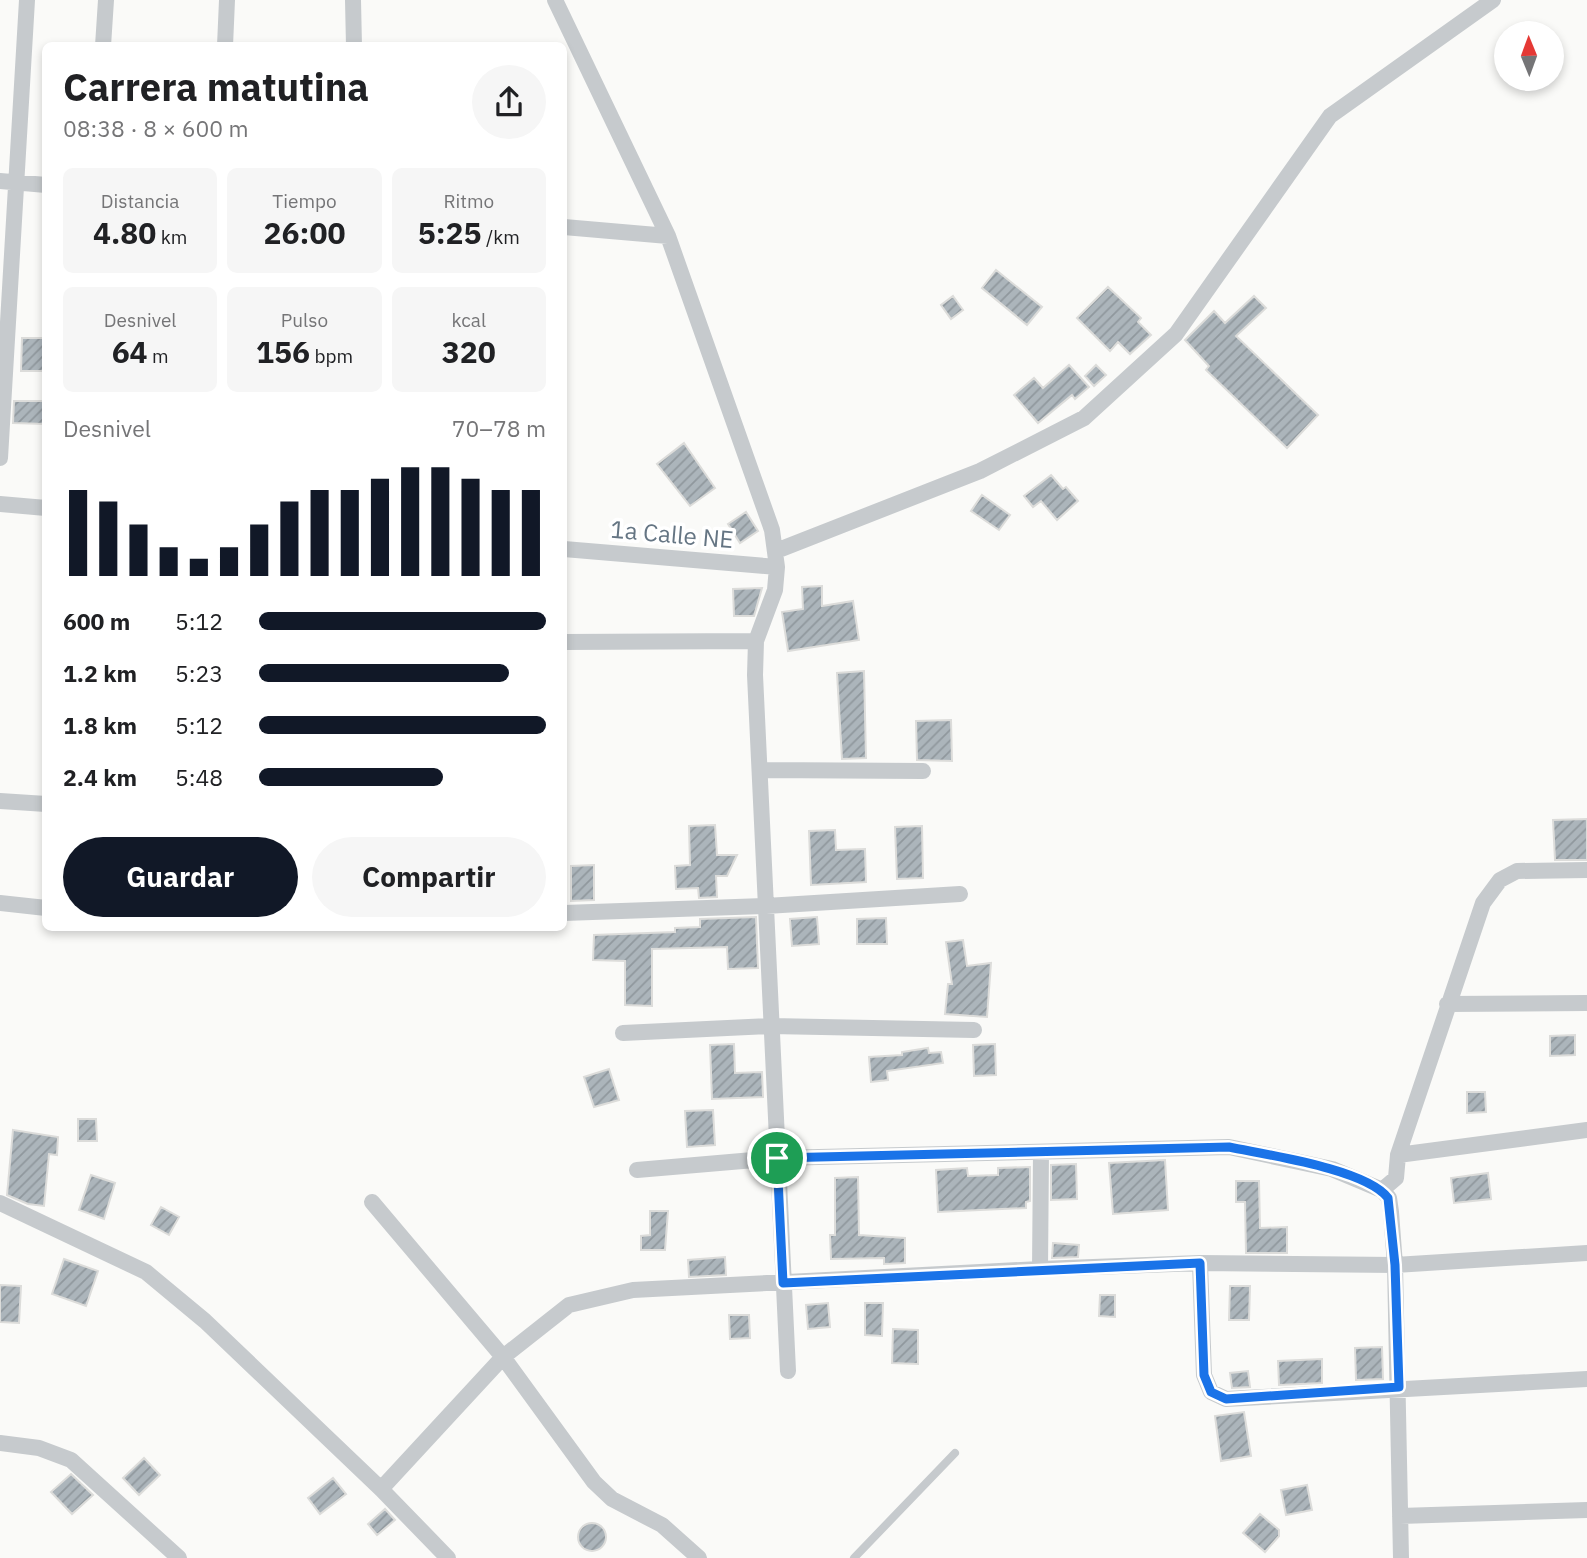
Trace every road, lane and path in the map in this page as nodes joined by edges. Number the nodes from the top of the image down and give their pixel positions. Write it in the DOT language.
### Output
graph roads {
  1 [pos="27,0"];
  2 [pos="106,0"];
  3 [pos="226,0"];
  4 [pos="353,0"];
  5 [pos="555,0"];
  6 [pos="1493,0"];
  7 [pos="103,42"];
  8 [pos="225,42"];
  9 [pos="354,42"];
  10 [pos="8,182"];
  11 [pos="42,185"];
  12 [pos="567,227"];
  13 [pos="668,236"];
  14 [pos="0,458"];
  15 [pos="0,504"];
  16 [pos="42,508"];
  17 [pos="567,548"];
  18 [pos="777,559"];
  19 [pos="756,641"];
  20 [pos="567,642"];
  21 [pos="760,770"];
  22 [pos="923,772"];
  23 [pos="0,801"];
  24 [pos="42,804"];
  25 [pos="1587,870"];
  26 [pos="960,894"];
  27 [pos="0,903"];
  28 [pos="766,906"];
  29 [pos="42,908"];
  30 [pos="567,913"];
  31 [pos="1587,1003"];
  32 [pos="1447,1004"];
  33 [pos="771,1026"];
  34 [pos="974,1030"];
  35 [pos="623,1033"];
  36 [pos="1587,1129"];
  37 [pos="1041,1152"];
  38 [pos="1398,1155"];
  39 [pos="777,1158"];
  40 [pos="637,1170"];
  41 [pos="1382,1190"];
  42 [pos="372,1202"];
  43 [pos="0,1203"];
  44 [pos="1587,1253"];
  45 [pos="1200,1263"];
  46 [pos="1395,1265"];
  47 [pos="1040,1269"];
  48 [pos="783,1283"];
  49 [pos="503,1357"];
  50 [pos="788,1371"];
  51 [pos="1587,1379"];
  52 [pos="1399,1387"];
  53 [pos="0,1443"];
  54 [pos="955,1453"];
  55 [pos="381,1489"];
  56 [pos="1587,1510"];
  57 [pos="1400,1516"];
  58 [pos="179,1558"];
  59 [pos="448,1558"];
  60 [pos="699,1558"];
  61 [pos="854,1558"];
  62 [pos="1401,1558"];
  1 -- 10 [label="street"];
  2 -- 7 [label="street"];
  3 -- 8 [label="street"];
  4 -- 9 [label="street"];
  5 -- 13 [label="street"];
  6 -- 18 [label="street"];
  10 -- 11 [label="street"];
  10 -- 14 [label="street"];
  12 -- 13 [label="street"];
  13 -- 18 [label="street"];
  15 -- 16 [label="street"];
  17 -- 18 [label="street, 1a Calle NE"];
  18 -- 19 [label="street"];
  19 -- 20 [label="street"];
  19 -- 21 [label="street"];
  21 -- 22 [label="street"];
  21 -- 28 [label="street"];
  23 -- 24 [label="street"];
  25 -- 32 [label="street"];
  26 -- 28 [label="street"];
  27 -- 29 [label="street"];
  28 -- 30 [label="street"];
  28 -- 33 [label="street"];
  31 -- 32 [label="street"];
  32 -- 38 [label="street"];
  33 -- 34 [label="street"];
  33 -- 35 [label="street"];
  33 -- 39 [label="street"];
  36 -- 38 [label="street"];
  37 -- 39 [label="street"];
  37 -- 41 [label="street"];
  37 -- 47 [label="street"];
  38 -- 41 [label="street"];
  39 -- 40 [label="street"];
  39 -- 48 [label="street"];
  41 -- 46 [label="street"];
  42 -- 49 [label="street"];
  43 -- 55 [label="street"];
  44 -- 46 [label="street"];
  45 -- 46 [label="street"];
  45 -- 47 [label="street"];
  45 -- 52 [label="street"];
  46 -- 52 [label="street"];
  47 -- 48 [label="street"];
  48 -- 49 [label="street"];
  48 -- 50 [label="street"];
  49 -- 55 [label="street"];
  49 -- 60 [label="street"];
  51 -- 52 [label="street"];
  52 -- 57 [label="street"];
  53 -- 58 [label="street"];
  54 -- 61 [label="lane"];
  55 -- 59 [label="street"];
  56 -- 57 [label="street"];
  57 -- 62 [label="street"];
}
